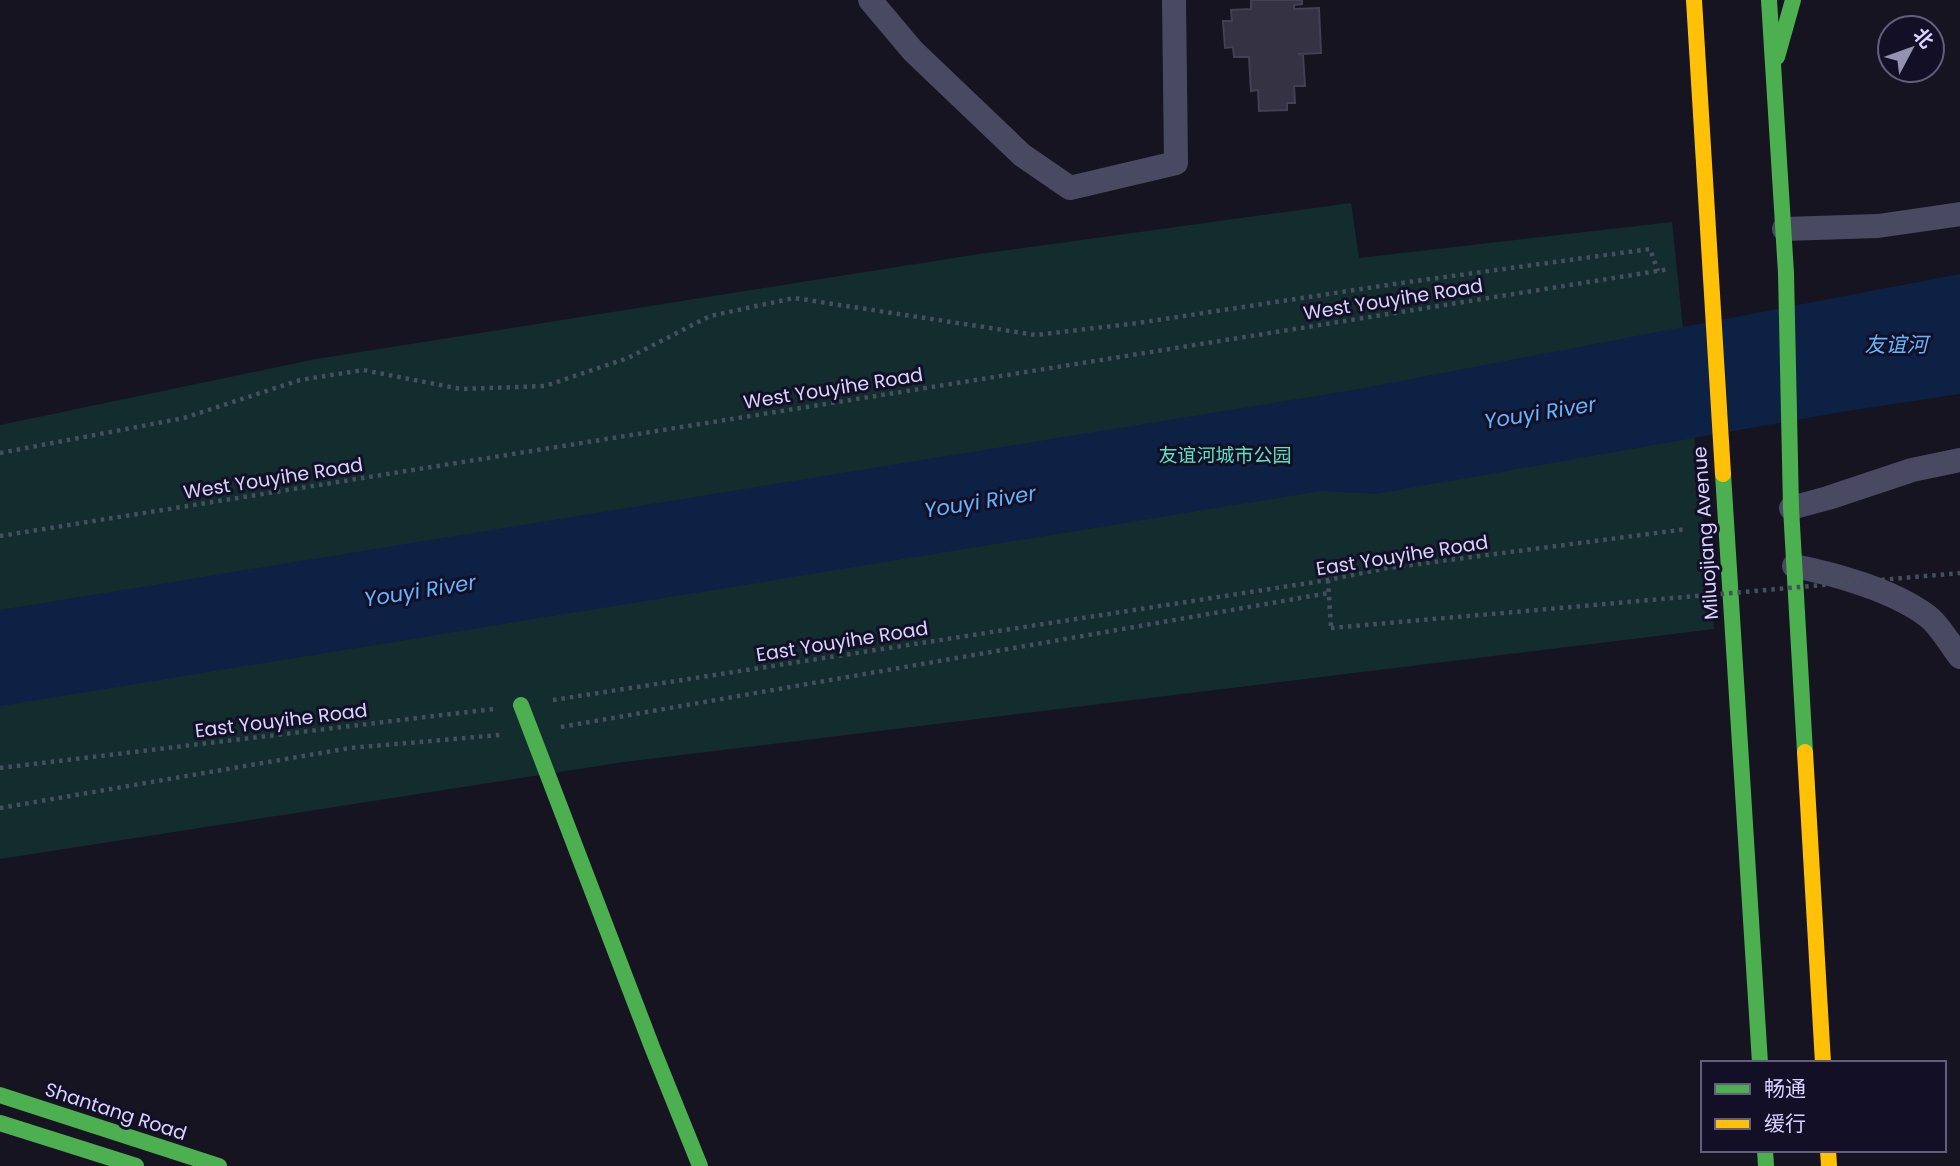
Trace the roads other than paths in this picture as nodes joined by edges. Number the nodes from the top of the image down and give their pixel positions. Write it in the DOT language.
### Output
graph roads {
  1 [pos="870,0"];
  2 [pos="1174,0"];
  3 [pos="1694,0"];
  4 [pos="1769,0"];
  5 [pos="1793,0"];
  6 [pos="1678,12"];
  7 [pos="1773,69"];
  8 [pos="1700,96"];
  9 [pos="1960,214"];
  10 [pos="1784,229"];
  11 [pos="1960,460"];
  12 [pos="1791,508"];
  13 [pos="1794,566"];
  14 [pos="1960,657"];
  15 [pos="521,705"];
  16 [pos="1760,1061"];
  17 [pos="1823,1061"];
  18 [pos="0,1095"];
  19 [pos="0,1123"];
  20 [pos="136,1166"];
  21 [pos="219,1166"];
  22 [pos="700,1166"];
  1 -- 2 [label="street"];
  3 -- 8 [label="main road, Miluojiang Avenue"];
  4 -- 7 [label="main road"];
  5 -- 7 [label="main road"];
  6 -- 8 [label="main road"];
  7 -- 10 [label="main road"];
  8 -- 16 [label="main road, Miluojiang Avenue"];
  9 -- 10 [label="street"];
  10 -- 12 [label="main road"];
  11 -- 12 [label="street"];
  12 -- 13 [label="main road"];
  13 -- 14 [label="street"];
  13 -- 17 [label="main road"];
  15 -- 22 [label="main road"];
  18 -- 21 [label="main road, Shantang Road"];
  19 -- 20 [label="main road"];
}
